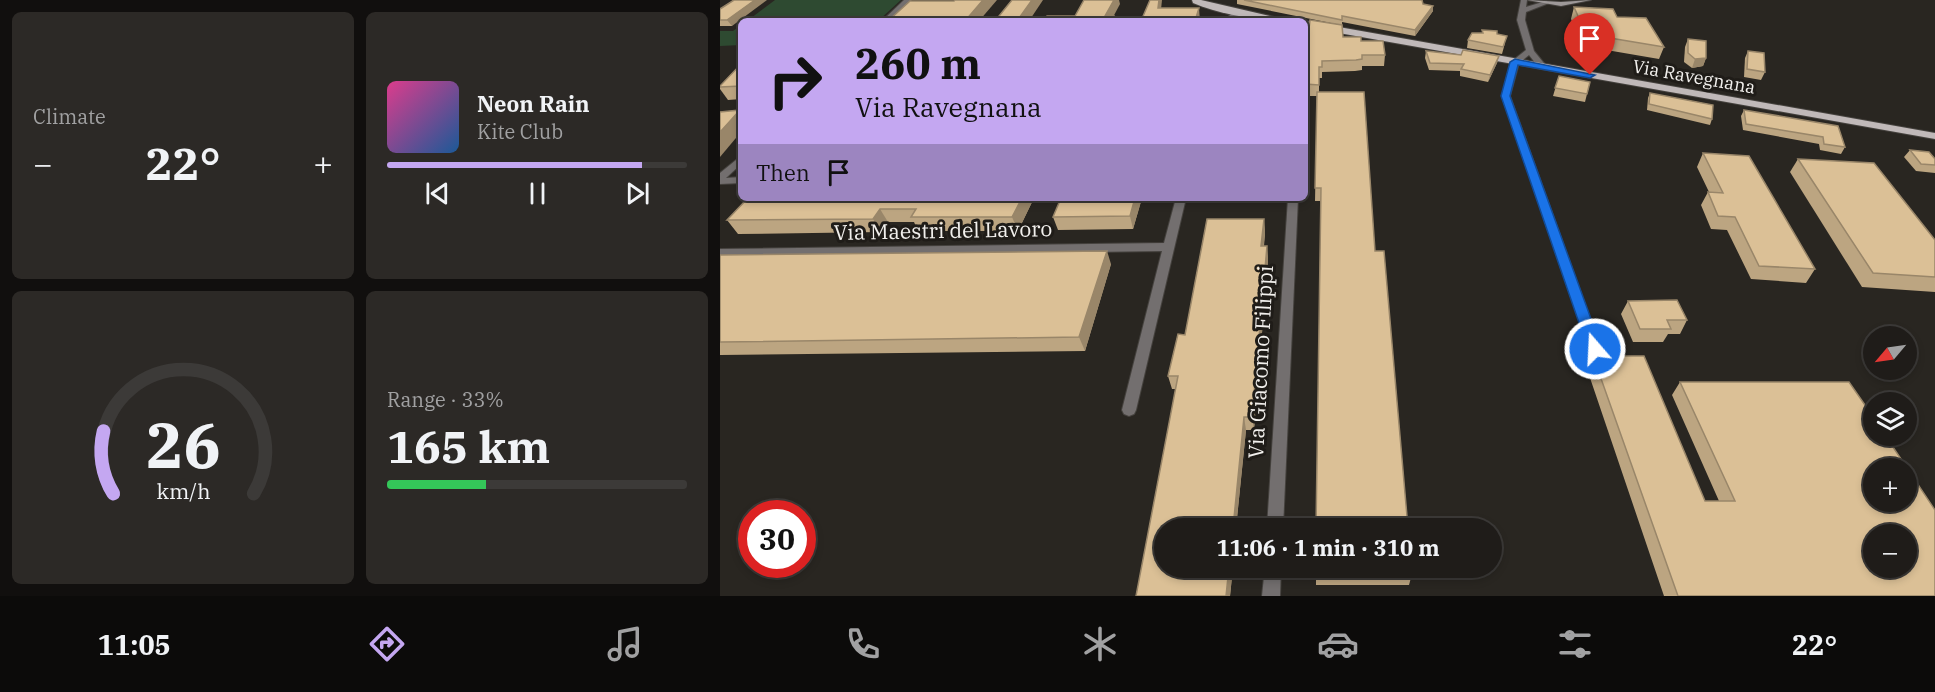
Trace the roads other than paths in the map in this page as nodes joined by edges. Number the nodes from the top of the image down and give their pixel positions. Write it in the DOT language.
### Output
graph roads {
  1 [pos="908,0"];
  2 [pos="1186,0"];
  3 [pos="1524,0"];
  4 [pos="1530,0"];
  5 [pos="1588,0"];
  6 [pos="1201,2"];
  7 [pos="1546,3"];
  8 [pos="1524,10"];
  9 [pos="1238,12"];
  10 [pos="889,18"];
  11 [pos="1231,18"];
  12 [pos="1271,18"];
  13 [pos="1308,25"];
  14 [pos="1530,51"];
  15 [pos="1515,62"];
  16 [pos="1543,67"];
  17 [pos="1935,136"];
  18 [pos="738,162"];
  19 [pos="720,180"];
  20 [pos="738,180"];
  21 [pos="1179,201"];
  22 [pos="1293,201"];
  23 [pos="1167,247"];
  24 [pos="720,253"];
  25 [pos="1595,349"];
  26 [pos="1129,410"];
  27 [pos="1276,518"];
  28 [pos="1272,578"];
  29 [pos="1271,596"];
  1 -- 10 [label="street"];
  2 -- 6 [label="main road"];
  3 -- 8 [label="street"];
  4 -- 7 [label="street"];
  5 -- 7 [label="street"];
  6 -- 9 [label="main road"];
  7 -- 8 [label="street"];
  8 -- 14 [label="street"];
  9 -- 11 [label="street"];
  9 -- 12 [label="main road"];
  13 -- 15 [label="main road, Via Ravegnana"];
  14 -- 15 [label="street"];
  14 -- 16 [label="street"];
  15 -- 16 [label="main road, Via Ravegnana"];
  15 -- 25 [label="street"];
  16 -- 17 [label="main road, Via Ravegnana"];
  18 -- 19 [label="street"];
  19 -- 20 [label="street"];
  21 -- 23 [label="street"];
  22 -- 27 [label="street, Via Giacomo Filippi"];
  23 -- 24 [label="street, Via Maestri del Lavoro"];
  23 -- 26 [label="street"];
  28 -- 29 [label="street"];
}
